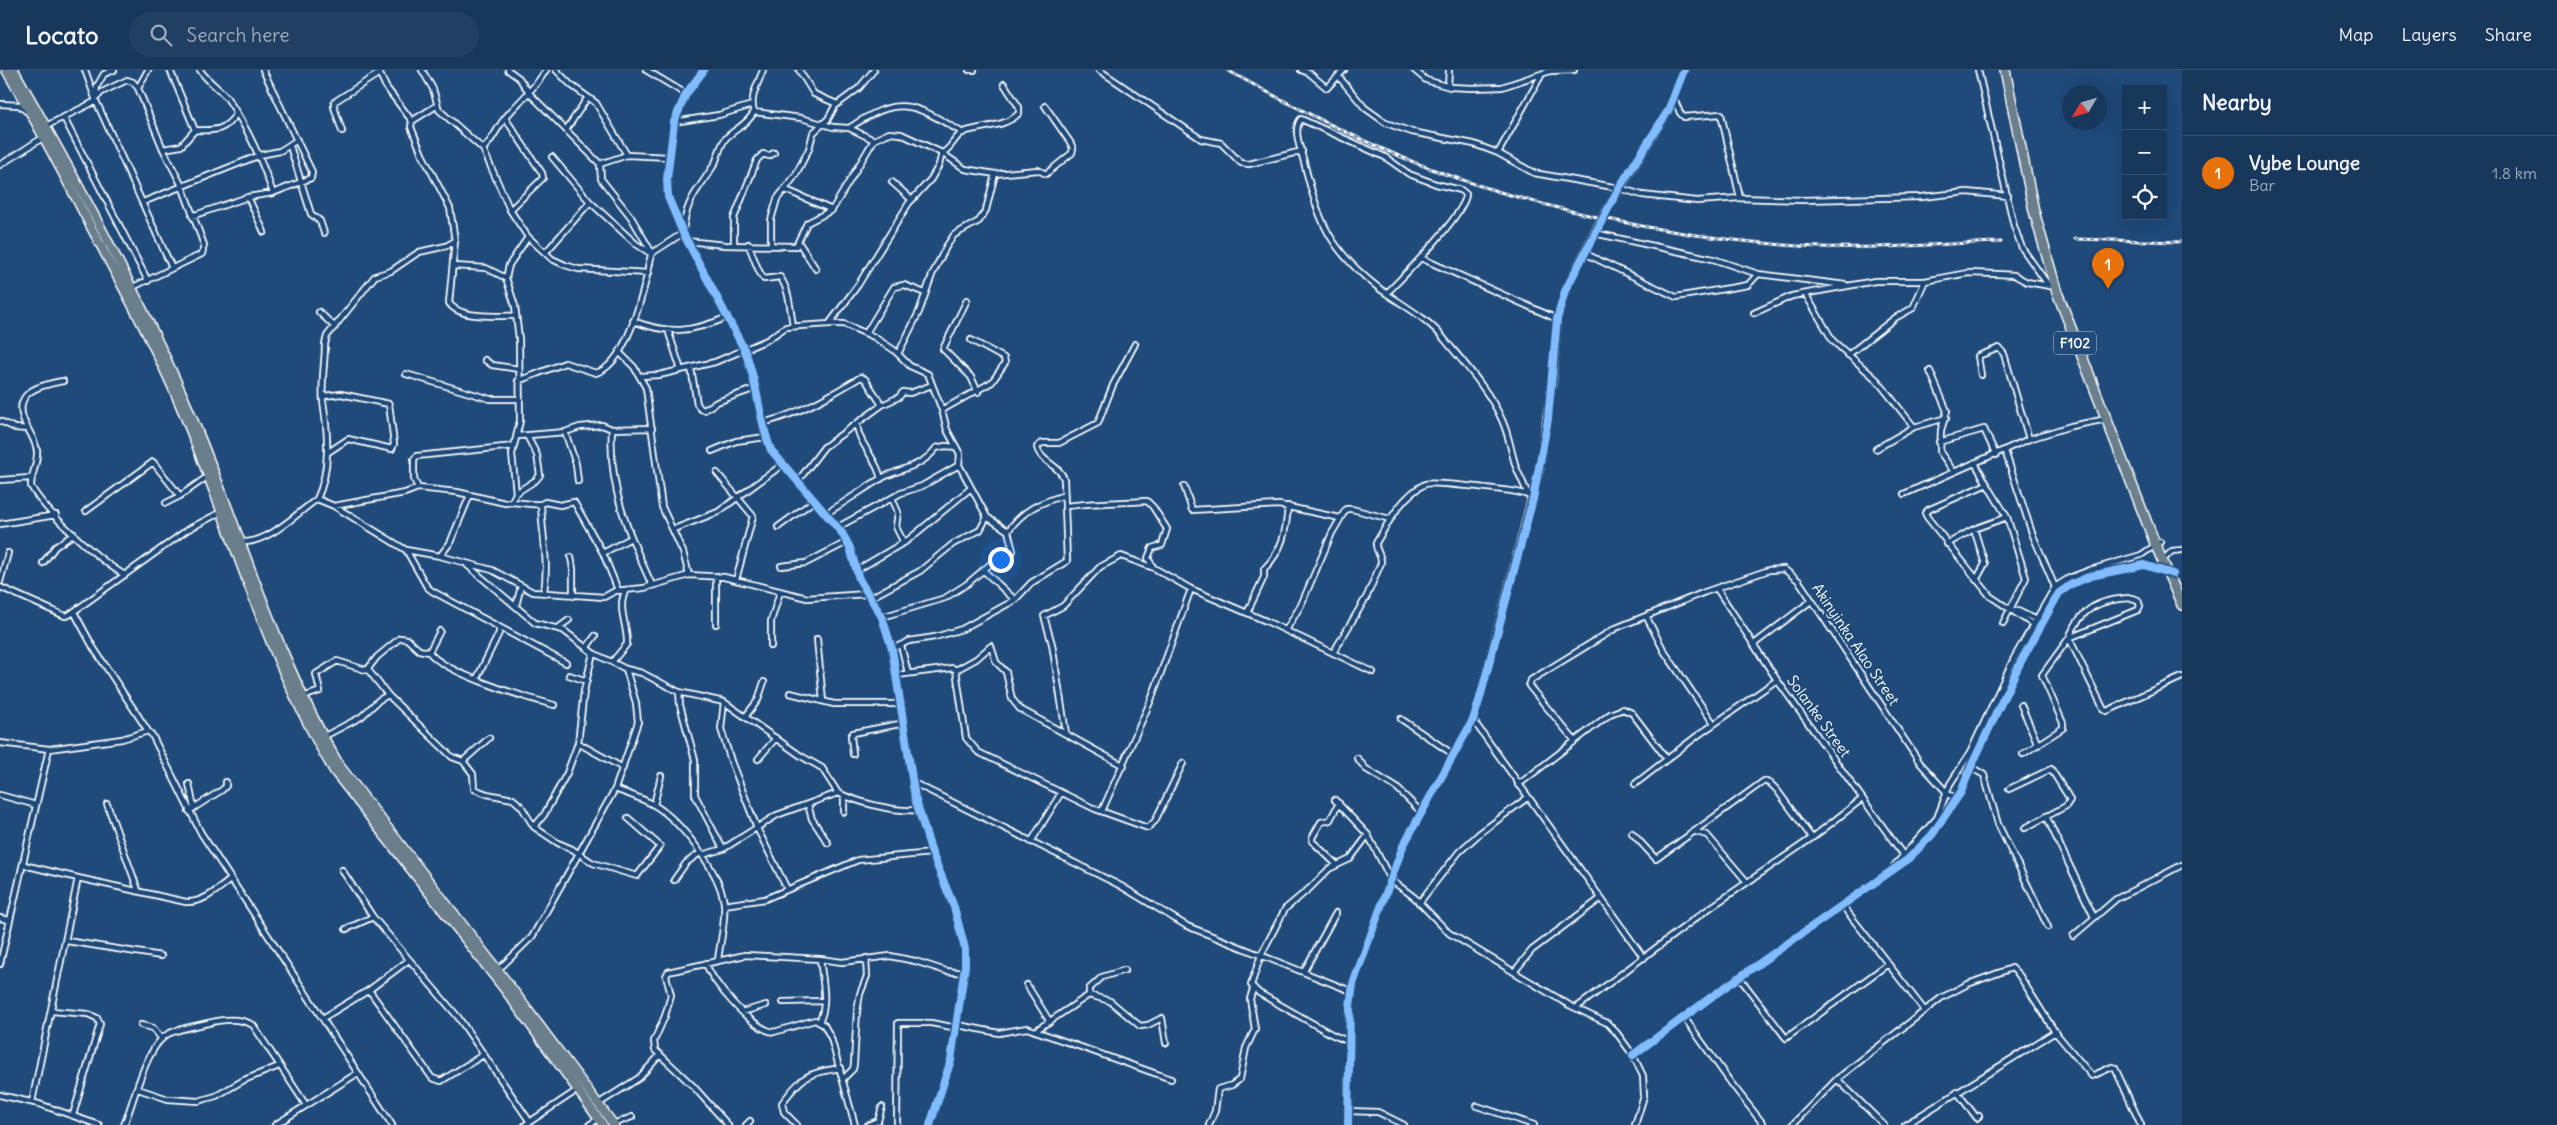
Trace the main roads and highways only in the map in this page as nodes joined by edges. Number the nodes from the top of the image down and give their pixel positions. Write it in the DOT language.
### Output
graph roads {
  1 [pos="6,70"];
  2 [pos="14,70"];
  3 [pos="2004,70"];
  4 [pos="2010,70"];
  5 [pos="85,208"];
  6 [pos="2056,290"];
  7 [pos="2158,544"];
  8 [pos="2170,573"];
  9 [pos="2182,594"];
  10 [pos="2182,605"];
  11 [pos="304,710"];
  12 [pos="581,1087"];
  13 [pos="601,1122"];
  14 [pos="613,1124"];
  1 -- 5 [label="main road"];
  2 -- 5 [label="main road"];
  3 -- 6 [label="highway, F102"];
  4 -- 6 [label="highway, F102"];
  5 -- 11 [label="main road"];
  5 -- 11 [label="main road"];
  6 -- 7 [label="highway, F102"];
  6 -- 7 [label="highway, F102"];
  7 -- 8 [label="highway, F102"];
  7 -- 8 [label="highway, F102"];
  8 -- 9 [label="highway, F102"];
  8 -- 10 [label="highway, F102"];
  11 -- 12 [label="main road"];
  11 -- 12 [label="main road"];
  12 -- 13 [label="main road"];
  12 -- 14 [label="main road"];
}
